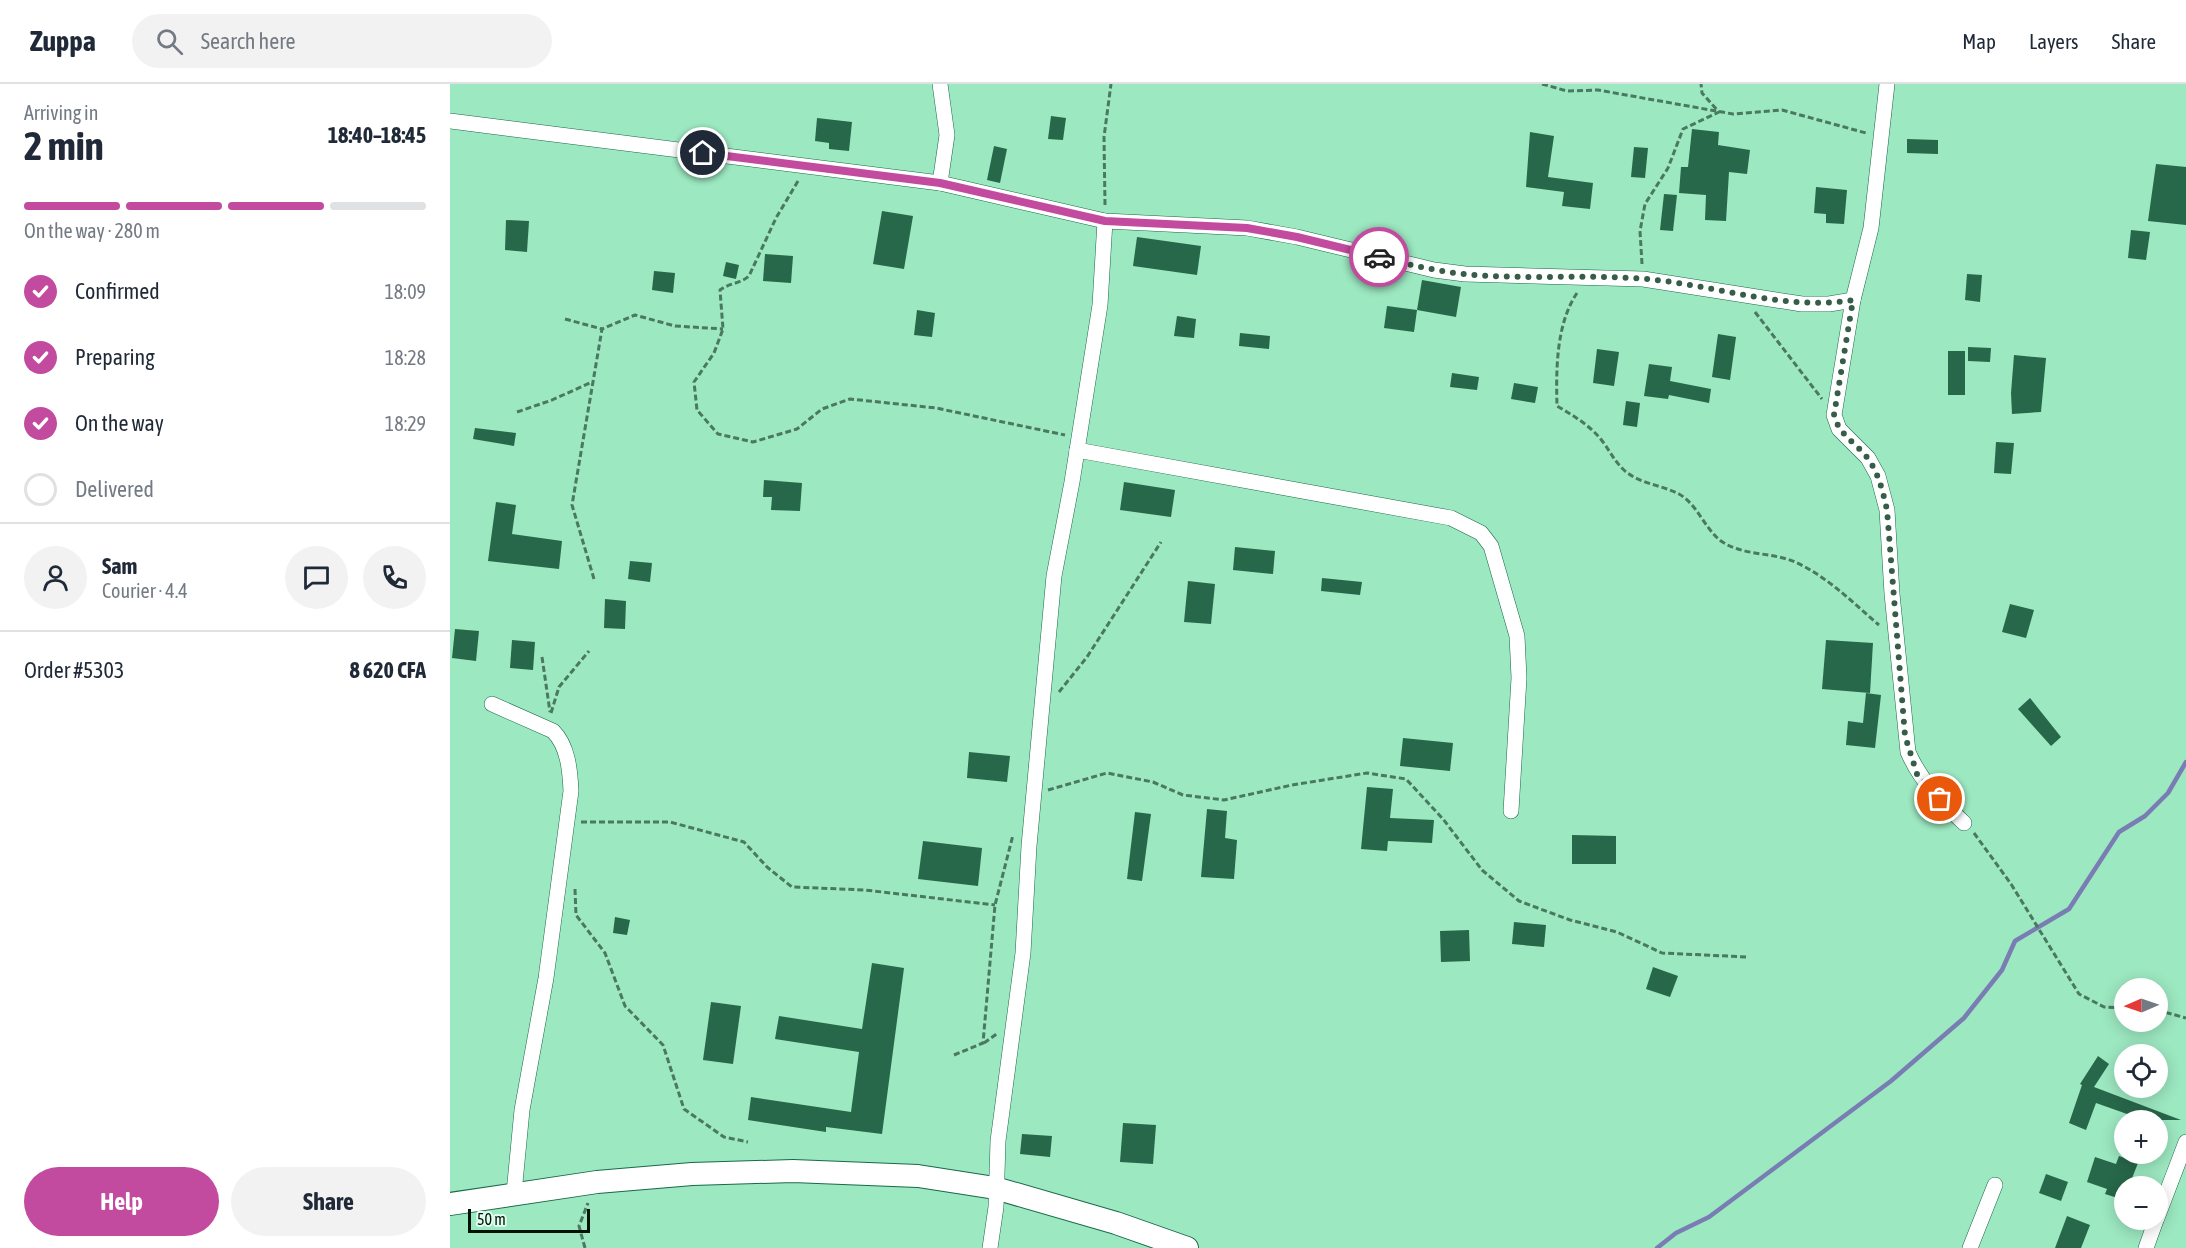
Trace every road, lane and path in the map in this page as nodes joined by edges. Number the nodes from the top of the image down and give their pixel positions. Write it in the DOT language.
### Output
graph roads {
  1 [pos="940,84"];
  2 [pos="1111,84"];
  3 [pos="1542,84"];
  4 [pos="1701,84"];
  5 [pos="1887,84"];
  6 [pos="1719,112"];
  7 [pos="450,121"];
  8 [pos="1880,137"];
  9 [pos="818,167"];
  10 [pos="940,183"];
  11 [pos="1105,221"];
  12 [pos="1588,278"];
  13 [pos="1643,279"];
  14 [pos="1742,295"];
  15 [pos="1853,300"];
  16 [pos="565,319"];
  17 [pos="602,329"];
  18 [pos="723,329"];
  19 [pos="592,382"];
  20 [pos="517,412"];
  21 [pos="1834,415"];
  22 [pos="1078,444"];
  23 [pos="1161,542"];
  24 [pos="594,579"];
  25 [pos="1897,639"];
  26 [pos="588,651"];
  27 [pos="542,657"];
  28 [pos="1057,695"];
  29 [pos="492,704"];
  30 [pos="550,714"];
  31 [pos="553,731"];
  32 [pos="571,791"];
  33 [pos="1035,793"];
  34 [pos="1511,811"];
  35 [pos="1964,823"];
  36 [pos="1015,828"];
  37 [pos="574,881"];
  38 [pos="995,905"];
  39 [pos="1747,957"];
  40 [pos="2114,1008"];
  41 [pos="2168,1013"];
  42 [pos="2186,1018"];
  43 [pos="954,1055"];
  44 [pos="748,1142"];
  45 [pos="2186,1142"];
  46 [pos="597,1182"];
  47 [pos="1995,1185"];
  48 [pos="995,1188"];
  49 [pos="2168,1190"];
  50 [pos="514,1192"];
  51 [pos="450,1204"];
  52 [pos="2153,1230"];
  53 [pos="585,1248"];
  54 [pos="990,1248"];
  55 [pos="1187,1248"];
  56 [pos="1970,1248"];
  57 [pos="2146,1248"];
  1 -- 10 [label="street"];
  2 -- 11 [label="path"];
  3 -- 6 [label="path"];
  4 -- 6 [label="path"];
  5 -- 8 [label="street"];
  6 -- 8 [label="path"];
  6 -- 13 [label="path"];
  7 -- 9 [label="street"];
  8 -- 15 [label="street"];
  9 -- 10 [label="street"];
  9 -- 18 [label="path"];
  10 -- 11 [label="street"];
  11 -- 12 [label="street"];
  11 -- 22 [label="street"];
  12 -- 13 [label="street"];
  12 -- 25 [label="path"];
  13 -- 14 [label="street"];
  14 -- 15 [label="street"];
  14 -- 21 [label="path"];
  15 -- 21 [label="street"];
  16 -- 17 [label="path"];
  17 -- 18 [label="path"];
  17 -- 19 [label="path"];
  18 -- 22 [label="path"];
  19 -- 20 [label="path"];
  19 -- 24 [label="path"];
  21 -- 25 [label="street"];
  22 -- 33 [label="street"];
  22 -- 34 [label="street"];
  23 -- 28 [label="path"];
  25 -- 35 [label="street"];
  26 -- 30 [label="path"];
  27 -- 30 [label="path"];
  29 -- 31 [label="street"];
  30 -- 31 [label="path"];
  31 -- 32 [label="street"];
  32 -- 38 [label="path"];
  32 -- 50 [label="street"];
  33 -- 39 [label="path"];
  33 -- 48 [label="street"];
  35 -- 40 [label="path"];
  36 -- 38 [label="path"];
  37 -- 44 [label="path"];
  38 -- 43 [label="path"];
  41 -- 42 [label="path"];
  45 -- 49 [label="street"];
  46 -- 48 [label="street"];
  46 -- 50 [label="street"];
  46 -- 53 [label="path"];
  47 -- 56 [label="street"];
  48 -- 54 [label="street"];
  48 -- 55 [label="street"];
  50 -- 51 [label="street"];
  52 -- 57 [label="street"];
}
